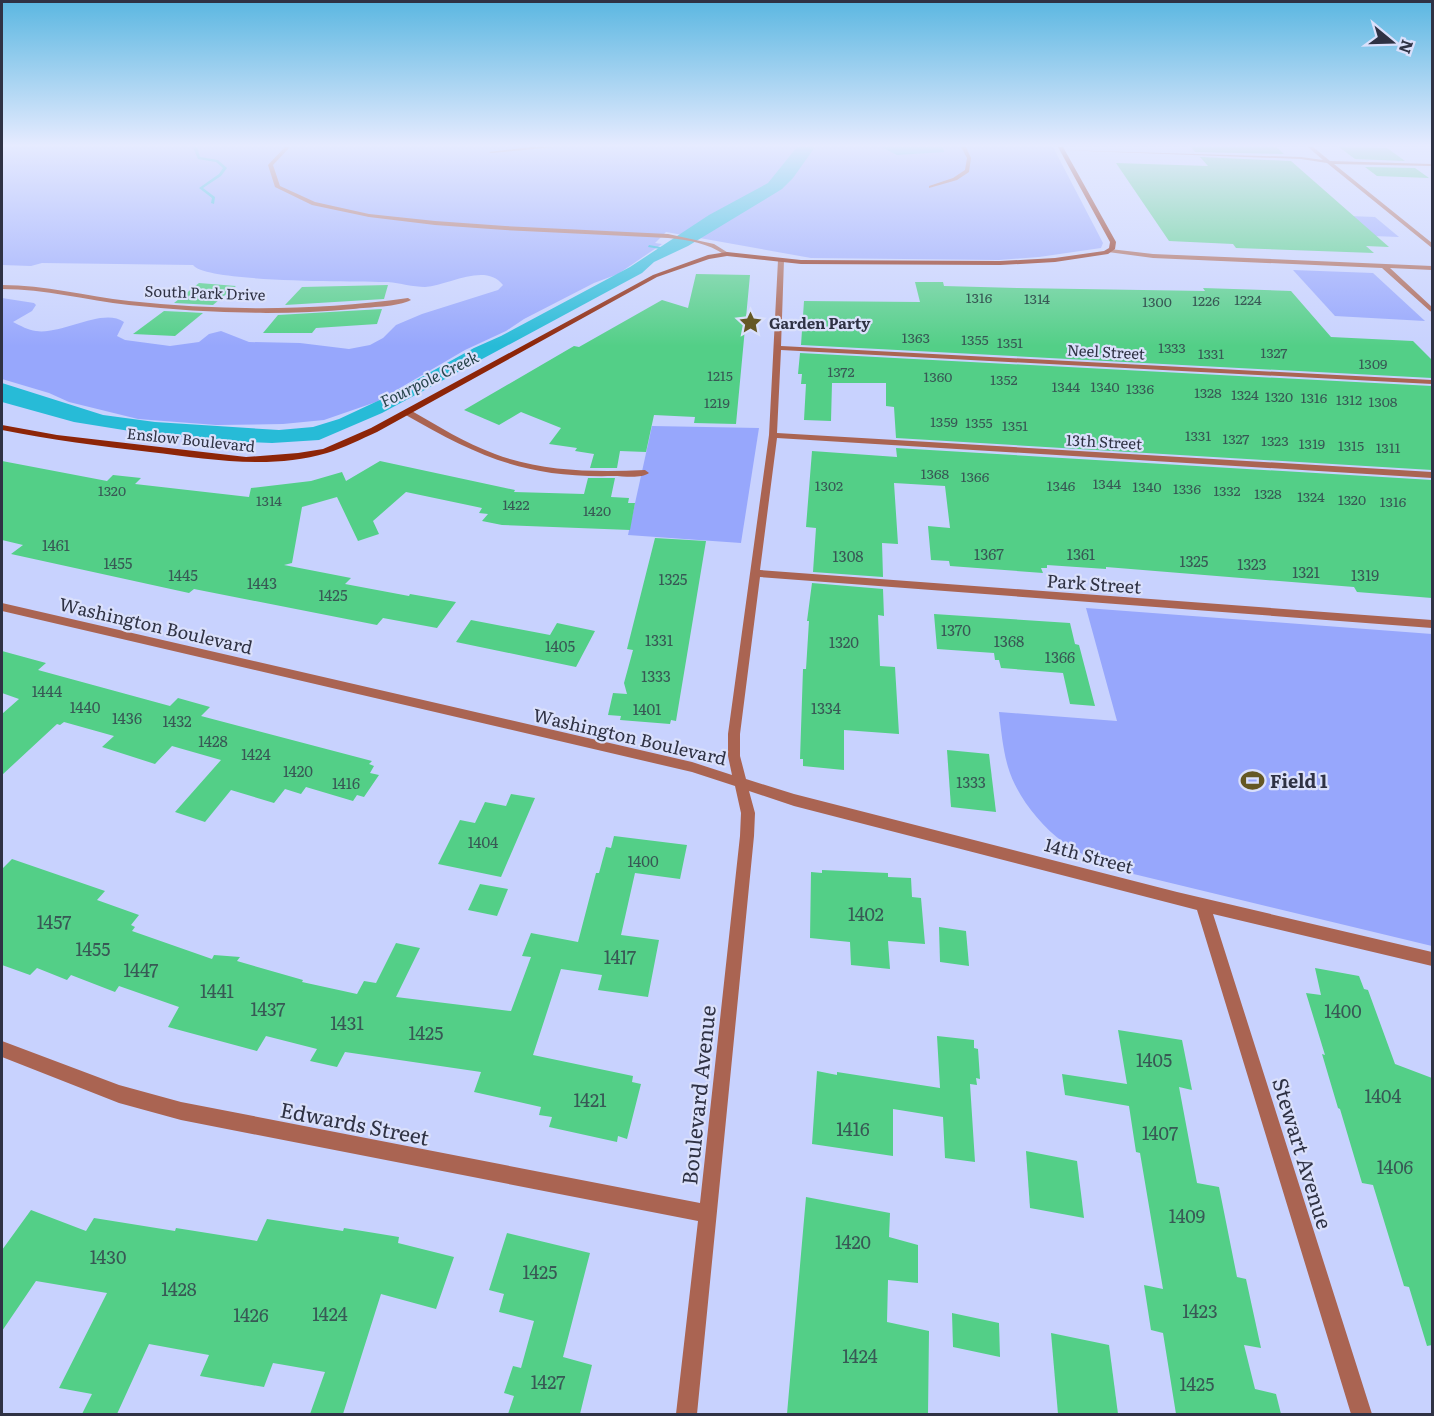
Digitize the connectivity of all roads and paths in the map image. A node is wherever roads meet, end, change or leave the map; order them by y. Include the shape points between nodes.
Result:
1 (361, 213) edge
2 (1097, 213) edge
3 (1391, 213) edge
4 (1432, 246) edge
5 (1110, 251) junction
6 (727, 254) junction
7 (781, 260) junction
8 (1384, 266) junction
9 (1432, 268) edge
10 (2, 287) edge
11 (408, 300) dead end
12 (1432, 310) edge
13 (778, 348) junction
14 (1432, 382) edge
15 (407, 412) junction
16 (2, 428) edge
17 (773, 435) junction
18 (645, 473) dead end
19 (1432, 475) edge
20 (754, 573) junction
21 (2, 607) edge
22 (1432, 624) edge
23 (738, 781) junction
24 (1203, 906) junction
25 (1432, 960) edge
26 (2, 1048) edge
27 (708, 1214) junction
28 (687, 1414) edge
29 (1362, 1414) edge

1 - 6 street via 419,223 665,236 717,246
2 - 5 street via 1113,242
3 - 4 street
5 - 7 street, Enslow Boulevard via 1015,263
5 - 8 street
6 - 7 street, Enslow Boulevard
6 - 15 street, Enslow Boulevard via 696,260 655,276
7 - 13 street, Washington Boulevard
8 - 9 street
8 - 12 street
10 - 11 street, South Park Drive via 201,308 313,308
13 - 14 street, Neel Street
13 - 17 street, Washington Boulevard
15 - 16 street, Enslow Boulevard via 325,451 272,459 210,457
15 - 18 street via 474,448 512,463 579,473
17 - 19 street, 13th Street
17 - 20 street, Washington Boulevard
20 - 22 street, Park Street
20 - 23 street, Washington Boulevard via 734,734
21 - 23 street, Washington Boulevard via 692,767
23 - 24 street, 14th Street via 794,800
23 - 27 street, Boulevard Avenue via 746,803 747,831
24 - 25 street, 14th Street
24 - 29 street, Stewart Avenue
26 - 27 street, Edwards Street via 118,1094 181,1111
27 - 28 street, Boulevard Avenue

